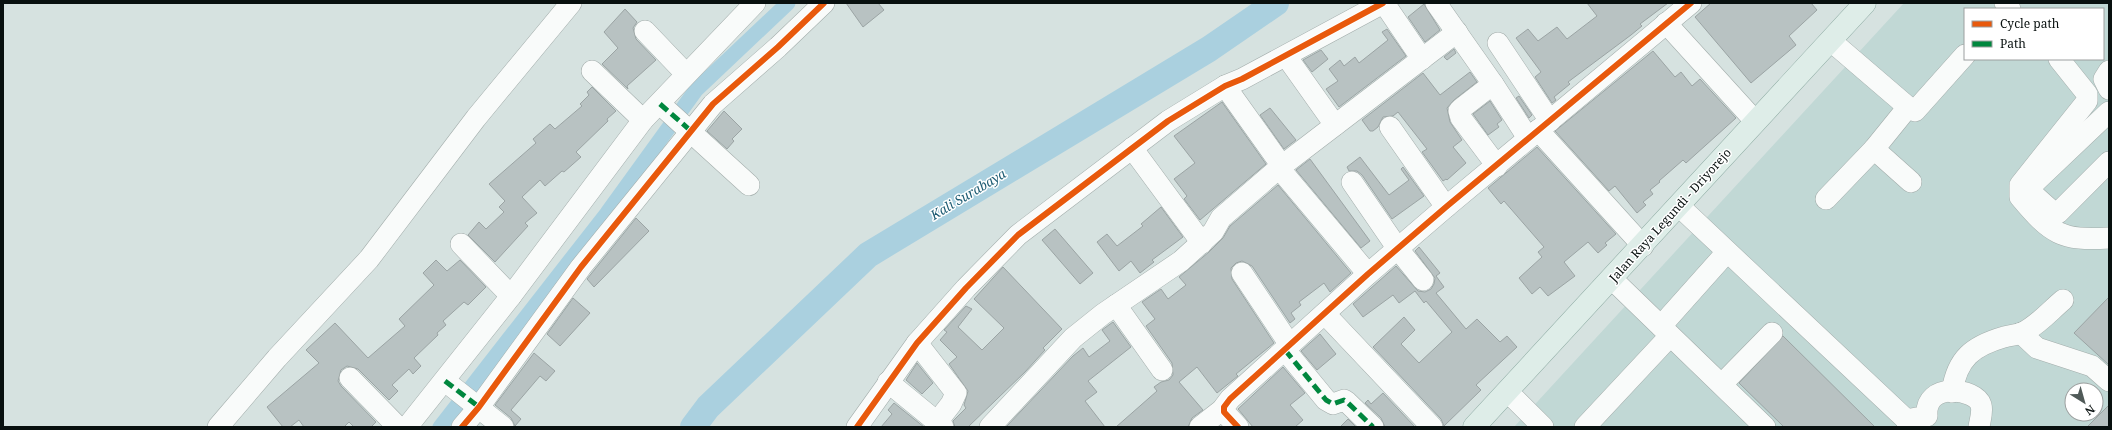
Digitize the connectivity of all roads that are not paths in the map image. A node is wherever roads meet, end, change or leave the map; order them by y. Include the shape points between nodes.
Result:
1 (571, 3) edge
2 (755, 3) edge
3 (824, 3) edge
4 (1383, 3) edge
5 (1436, 3) edge
6 (1691, 3) edge
7 (1865, 3) edge
8 (1666, 23) junction
9 (645, 30) dead end
10 (1457, 32) junction
11 (1831, 41) junction
12 (1498, 43) dead end
13 (1286, 56) junction
14 (1964, 57) edge
15 (1422, 59) junction
16 (2060, 60) edge
17 (592, 71) dead end
18 (2109, 71) edge
19 (686, 74) junction
20 (1493, 84) junction
21 (1225, 86) junction
22 (2109, 89) edge
23 (664, 107) junction
24 (1908, 107) junction
25 (2109, 112) edge
26 (643, 120) junction
27 (1755, 121) junction
28 (1335, 125) junction
29 (1390, 127) dead end
30 (689, 129) junction
31 (1539, 130) junction
32 (1132, 148) junction
33 (1874, 149) junction
34 (2109, 162) edge
35 (1497, 166) junction
36 (1281, 167) junction
37 (1352, 182) dead end
38 (1911, 182) dead end
39 (749, 184) dead end
40 (1826, 199) dead end
41 (1679, 206) junction
42 (1446, 207) junction
43 (2109, 238) edge
44 (1202, 242) junction
45 (461, 244) dead end
46 (1643, 246) junction
47 (1398, 249) junction
48 (1728, 252) junction
49 (1242, 273) dead end
50 (1368, 274) junction
51 (1612, 279) junction
52 (1423, 280) dead end
53 (511, 296) junction
54 (2063, 300) dead end
55 (1116, 305) junction
56 (1325, 314) junction
57 (1665, 331) junction
58 (1772, 333) dead end
59 (2021, 333) junction
60 (917, 343) junction
61 (1288, 348) junction
62 (1162, 370) dead end
63 (350, 378) dead end
64 (2109, 381) edge
65 (888, 382) junction
66 (1722, 384) junction
67 (451, 385) junction
68 (1508, 392) junction
69 (1952, 392) junction
70 (478, 406) junction
71 (1223, 409) junction
72 (1922, 422) edge
73 (940, 425) edge
74 (218, 427) edge
75 (398, 427) edge
76 (407, 427) edge
77 (462, 427) edge
78 (503, 427) edge
79 (857, 427) edge
80 (990, 427) edge
81 (1200, 427) edge
82 (1238, 427) edge
83 (1373, 427) edge
84 (1432, 427) edge
85 (1474, 427) edge
86 (1543, 427) edge
87 (1585, 427) edge
88 (1765, 427) edge
89 (1979, 427) edge

1 - 74 street via 481,112 369,259 277,358
2 - 19 street
3 - 30 street
4 - 13 street
4 - 15 street
5 - 10 street
6 - 8 street
7 - 11 main road, Jalan Raya Legundi - Driyorejo
8 - 27 street
8 - 31 street
9 - 19 street
10 - 15 street
10 - 20 street
11 - 24 street
11 - 27 main road, Jalan Raya Legundi - Driyorejo
12 - 31 street
13 - 21 street
13 - 28 street
14 - 24 street via 1917,111
15 - 28 street
16 - 43 street via 2087,94 2087,101 2020,185 2020,197 2050,228 2070,238
17 - 26 street
18 - 22 street via 2104,79
19 - 23 street
20 - 31 street
20 - 35 street via 1459,111 1461,118
21 - 32 street via 1168,121
21 - 36 street
23 - 26 street
23 - 30 street
24 - 33 street
25 - 34 street via 2034,183 2034,196 2054,213 2058,213
26 - 53 street
27 - 41 main road, Jalan Raya Legundi - Driyorejo
28 - 36 street
29 - 42 street
30 - 39 street
30 - 70 street via 581,267
31 - 35 street
31 - 46 street
32 - 44 street
32 - 60 street via 1018,236 966,288
33 - 38 street
33 - 40 street
35 - 42 street
36 - 44 street via 1221,218 1213,232
36 - 50 street
37 - 47 street
41 - 46 main road, Jalan Raya Legundi - Driyorejo
41 - 48 street
42 - 47 street
44 - 55 street via 1181,261
45 - 53 street
46 - 51 main road, Jalan Raya Legundi - Driyorejo
47 - 50 street
47 - 52 street
48 - 57 street
48 - 72 street
49 - 61 street
50 - 56 street
51 - 57 street
51 - 68 main road, Jalan Raya Legundi - Driyorejo
53 - 67 street
54 - 59 street via 2031,328
55 - 62 street
55 - 80 street via 1073,338
56 - 61 street
56 - 84 street
57 - 66 street
57 - 87 street
58 - 66 street
59 - 64 street via 2037,348 2092,366
59 - 69 street via 1986,342 1970,352 1954,376
60 - 65 street
60 - 73 street via 956,393
61 - 71 street via 1230,399
61 - 83 street via 1326,400 1333,404 1344,400
63 - 75 street
65 - 73 street
65 - 79 street
66 - 88 street
67 - 70 street
67 - 76 street
68 - 85 main road, Jalan Raya Legundi - Driyorejo
68 - 86 street
69 - 72 street via 1942,391 1934,395 1926,407
69 - 89 street via 1977,398 1982,411
70 - 77 street
70 - 78 street
71 - 81 street
71 - 82 street

